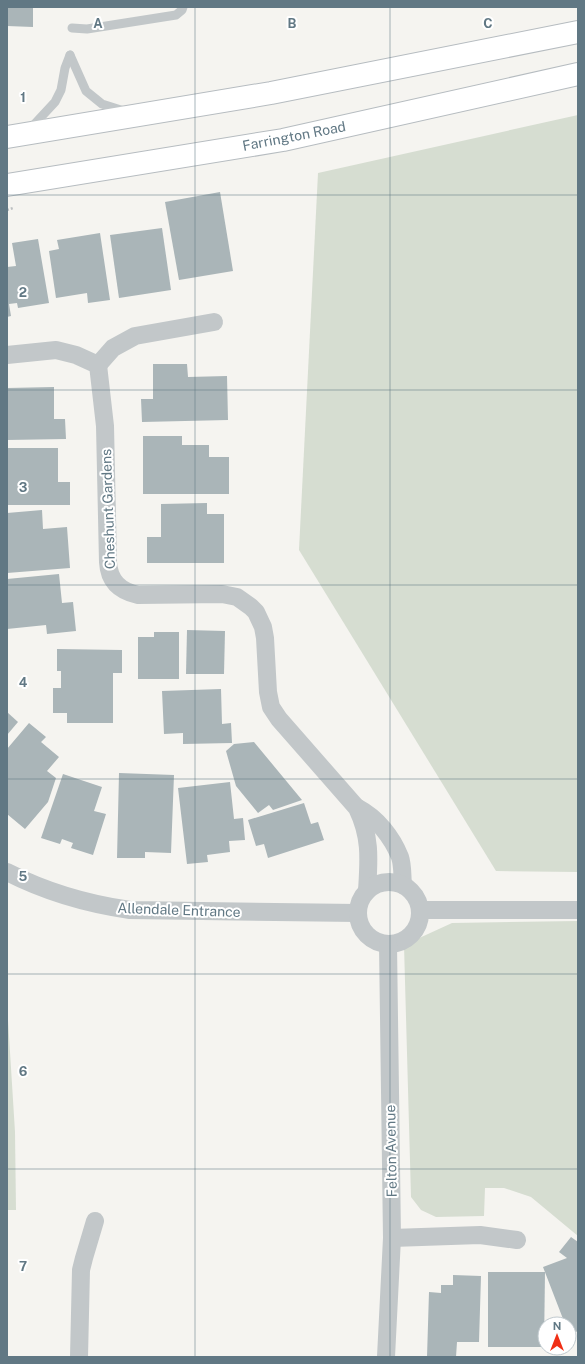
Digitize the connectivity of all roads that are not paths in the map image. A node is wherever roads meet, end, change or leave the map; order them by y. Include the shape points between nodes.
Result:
1 (183, 7) edge
2 (72, 28) dead end
3 (578, 32) edge
4 (578, 74) edge
5 (137, 115) junction
6 (16, 135) edge
7 (7, 185) edge
8 (214, 322) dead end
9 (7, 356) edge
10 (98, 366) junction
11 (357, 808) junction
12 (7, 872) edge
13 (403, 885) junction
14 (367, 891) junction
15 (420, 910) junction
16 (578, 910) edge
17 (358, 913) junction
18 (388, 944) junction
19 (95, 1221) dead end
20 (392, 1238) junction
21 (517, 1240) dead end
22 (79, 1357) edge
23 (386, 1357) edge

1 - 2 lane via 176,15
3 - 5 main road via 271,93
4 - 7 main road, Farrington Road via 283,140
5 - 6 main road
5 - 6 lane via 102,104 86,92 70,54 61,90 55,102
8 - 10 street via 135,336 113,348
9 - 10 street via 56,350 76,354
10 - 11 street, Cheshunt Gardens via 105,426 108,562 112,578 120,588 138,595 222,594 237,597 251,607 260,619 266,638 271,707
11 - 13 street via 378,823 393,844 400,857
11 - 14 street via 365,825 369,849
12 - 17 street, Allendale Entrance via 26,882 84,901 130,910
13 - 14 street via 383,883
13 - 15 street via 414,894
14 - 17 street via 360,901
15 - 16 street
15 - 18 street via 420,922 414,933 400,943
17 - 18 street via 366,935 376,942
18 - 20 street, Felton Avenue
19 - 22 street via 81,1270
20 - 21 street via 480,1235
20 - 23 street, Felton Avenue

